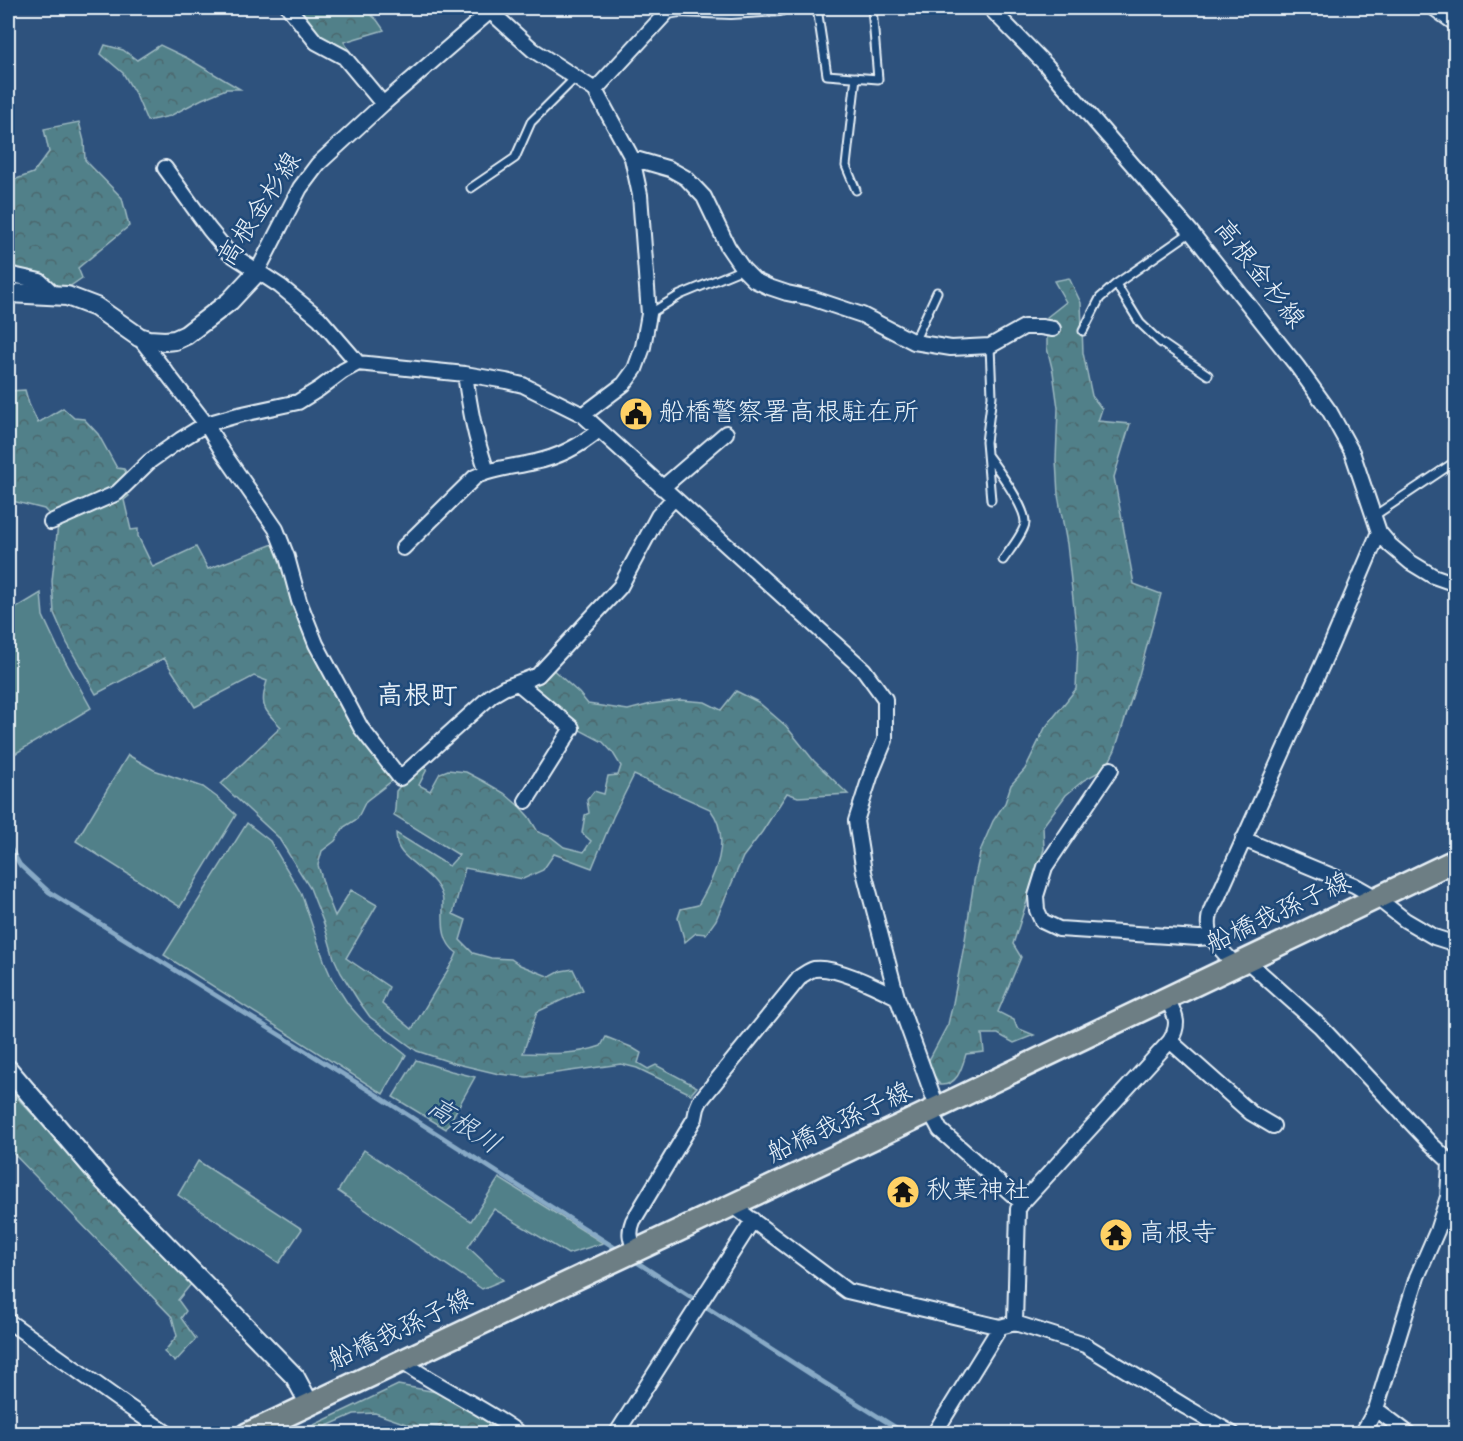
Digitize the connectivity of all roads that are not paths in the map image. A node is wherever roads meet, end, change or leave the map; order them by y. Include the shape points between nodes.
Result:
1 (289, 8) edge
2 (780, 8) edge
3 (817, 8) edge
4 (872, 8) edge
5 (990, 8) edge
6 (1434, 8) edge
7 (492, 9) edge
8 (1455, 24) edge
9 (856, 77) junction
10 (575, 78) junction
11 (595, 90) junction
12 (383, 104) junction
13 (632, 158) junction
14 (165, 168) dead end
15 (471, 188) dead end
16 (856, 190) dead end
17 (1191, 232) junction
18 (743, 269) junction
19 (257, 272) junction
20 (8, 274) edge
21 (1116, 284) junction
22 (938, 292) dead end
23 (8, 293) edge
24 (55, 295) junction
25 (649, 314) junction
26 (1053, 329) dead end
27 (1083, 331) dead end
28 (139, 337) junction
29 (914, 342) junction
30 (990, 346) junction
31 (358, 363) junction
32 (465, 374) junction
33 (1208, 375) dead end
34 (583, 415) junction
35 (206, 424) junction
36 (598, 430) junction
37 (726, 433) dead end
38 (987, 455) junction
39 (1455, 461) edge
40 (486, 471) junction
41 (662, 488) junction
42 (674, 498) junction
43 (991, 500) dead end
44 (1374, 516) junction
45 (51, 522) dead end
46 (1379, 532) junction
47 (403, 548) dead end
48 (1003, 560) dead end
49 (1455, 584) edge
50 (518, 684) junction
51 (1111, 769) dead end
52 (526, 801) dead end
53 (1243, 839) junction
54 (1455, 860) edge
55 (1377, 898) junction
56 (1211, 937) junction
57 (1455, 944) edge
58 (1241, 962) junction
59 (897, 997) junction
60 (1167, 998) junction
61 (1170, 1041) junction
62 (8, 1069) edge
63 (934, 1109) junction
64 (1273, 1126) dead end
65 (1453, 1164) edge
66 (1022, 1203) junction
67 (732, 1204) junction
68 (753, 1220) junction
69 (635, 1251) junction
70 (8, 1321) edge
71 (1015, 1323) junction
72 (1000, 1327) junction
73 (401, 1361) junction
74 (309, 1403) junction
75 (1376, 1409) junction
76 (168, 1434) edge
77 (247, 1434) edge
78 (520, 1434) edge
79 (616, 1434) edge
80 (934, 1434) edge
81 (1233, 1434) edge
82 (1362, 1434) edge
83 (1409, 1434) edge

1 - 12 street via 315,42 344,57
2 - 11 street via 668,11
3 - 9 lane via 827,75
4 - 9 lane via 878,79
5 - 17 street, 高根金杉線 via 1046,65
6 - 8 street
7 - 10 street via 533,50
7 - 12 street, 高根金杉線
9 - 16 lane via 846,166
10 - 11 street
10 - 15 lane via 531,122 515,158
11 - 13 street
12 - 19 street, 高根金杉線 via 318,164 300,188
13 - 18 street via 670,169 697,189
13 - 25 street via 640,195
14 - 19 street via 228,252
17 - 21 lane
17 - 44 street, 高根金杉線 via 1330,412 1352,452
18 - 25 lane via 680,294
18 - 29 street via 769,287 862,315
19 - 28 street, 高根金杉線 via 230,301 186,335 165,341
19 - 31 street via 319,318
20 - 24 street via 40,280
21 - 27 lane via 1100,297
21 - 33 lane via 1140,323
22 - 29 lane
23 - 24 street, 高根金杉線
24 - 28 street, 高根金杉線 via 96,307
25 - 34 street via 635,369 624,384
26 - 30 street via 1024,327
28 - 35 street
29 - 30 street via 951,348
30 - 38 lane via 992,396
31 - 32 street
31 - 35 street via 298,402
32 - 34 street via 524,385
32 - 40 street via 472,424
34 - 36 street
35 - 45 street via 150,461 117,493
35 - 50 street via 276,529 316,644 361,728 400,778 492,695
36 - 40 street via 568,452
36 - 41 street
37 - 41 street
38 - 43 lane
38 - 48 lane via 1025,521
39 - 44 lane
40 - 47 street via 475,477
41 - 42 street
42 - 50 street via 658,516 620,587 538,675
42 - 59 street via 864,670 885,699 885,740 856,821 864,872
44 - 46 street, 高根金杉線
46 - 49 street, 高根金杉線 via 1410,562
46 - 53 street
50 - 52 street via 572,728
51 - 56 street via 1045,867 1036,896 1042,921 1059,929
53 - 55 street
53 - 56 street via 1212,907
54 - 55 main road, 船橋我孫子線
55 - 57 street via 1434,938
55 - 58 main road, 船橋我孫子線
56 - 58 street
58 - 60 main road, 船橋我孫子線
58 - 65 street via 1320,1026
59 - 63 street
59 - 69 street via 872,984 824,969 812,969 801,976 700,1101 695,1118 633,1221 630,1230
60 - 61 street via 1177,1024
60 - 63 main road, 船橋我孫子線
61 - 64 street via 1251,1113
61 - 66 street
62 - 74 street via 103,1180 295,1377
63 - 66 street via 940,1130
63 - 67 main road, 船橋我孫子線
65 - 75 street via 1437,1232 1417,1277
66 - 71 street via 1018,1209
67 - 68 street
67 - 69 main road, 船橋我孫子線
68 - 72 street via 847,1291
68 - 79 street
69 - 73 main road, 船橋我孫子線
70 - 76 street
71 - 72 street
71 - 81 street via 1085,1345
72 - 80 street
73 - 74 main road, 船橋我孫子線
73 - 78 street
74 - 77 main road, 船橋我孫子線
75 - 82 street
75 - 83 street

